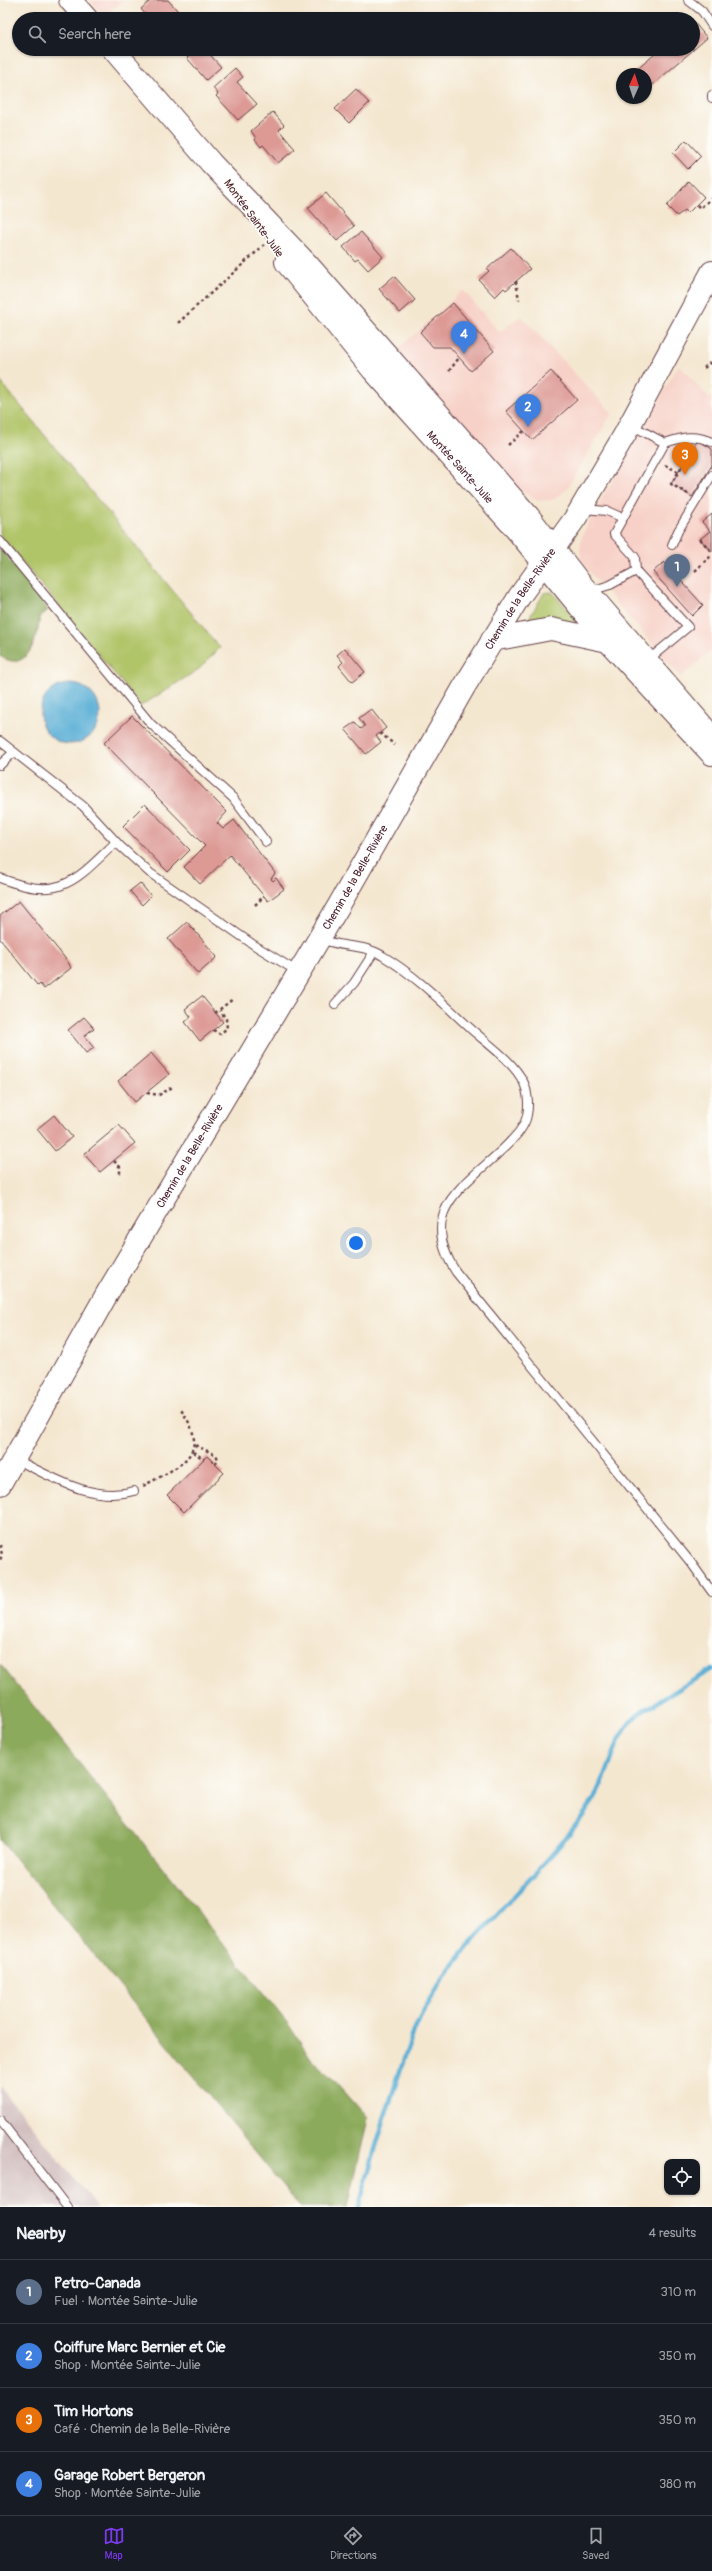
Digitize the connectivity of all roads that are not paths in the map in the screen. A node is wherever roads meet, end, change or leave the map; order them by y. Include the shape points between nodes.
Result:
1 (70, 0) edge
2 (688, 0) edge
3 (81, 12) edge
4 (712, 26) edge
5 (119, 56) edge
6 (219, 171) junction
7 (712, 272) edge
8 (630, 424) junction
9 (712, 442) edge
10 (665, 443) junction
11 (712, 475) edge
12 (580, 510) junction
13 (623, 518) junction
14 (0, 541) edge
15 (672, 545) dead end
16 (548, 556) junction
17 (636, 571) junction
18 (587, 592) junction
19 (492, 640) junction
20 (608, 641) junction
21 (647, 661) junction
22 (712, 737) edge
23 (0, 741) edge
24 (13, 753) junction
25 (712, 754) edge
26 (0, 765) edge
27 (116, 842) junction
28 (266, 842) dead end
29 (0, 878) edge
30 (319, 938) junction
31 (374, 952) junction
32 (299, 972) junction
33 (336, 1004) dead end
34 (14, 1458) junction
35 (0, 1484) edge
36 (134, 1491) road end
37 (712, 1592) edge
38 (0, 2120) edge
39 (67, 2207) edge

1 - 3 main road
2 - 4 lane via 702,11
5 - 6 main road, Montée Sainte-Julie
6 - 16 main road, Montée Sainte-Julie via 373,370 496,506
6 - 16 main road, Montée Sainte-Julie via 317,276 529,517
7 - 8 main road, Chemin de la Belle-Rivière
8 - 10 lane
8 - 12 main road, Chemin de la Belle-Rivière
9 - 10 lane via 698,436 687,436
10 - 13 lane
11 - 15 lane
12 - 13 lane via 601,510
12 - 16 main road, Chemin de la Belle-Rivière
13 - 17 lane via 614,534 635,557
14 - 28 lane via 151,724 233,798
16 - 18 main road, Montée Sainte-Julie
16 - 19 main road, Chemin de la Belle-Rivière
16 - 20 main road, Montée Sainte-Julie
17 - 18 lane via 610,585
17 - 21 lane via 688,627
18 - 21 main road, Montée Sainte-Julie
19 - 20 main road via 551,629
19 - 30 main road, Chemin de la Belle-Rivière
20 - 25 main road, Montée Sainte-Julie
21 - 22 main road, Montée Sainte-Julie
23 - 24 lane
24 - 26 lane
24 - 27 lane via 82,805
27 - 29 lane via 81,876 63,886 27,886
27 - 32 lane via 150,873 191,903
30 - 31 lane via 336,946 363,948
30 - 32 main road, Chemin de la Belle-Rivière
31 - 33 lane via 354,983
31 - 37 lane via 416,979 502,1056 517,1073 527,1093 527,1116 523,1125 504,1148 465,1183 445,1210 440,1234 444,1254
32 - 34 main road, Chemin de la Belle-Rivière via 112,1286
34 - 35 main road, Chemin de la Belle-Rivière
34 - 36 lane via 95,1494 119,1496
38 - 39 lane

